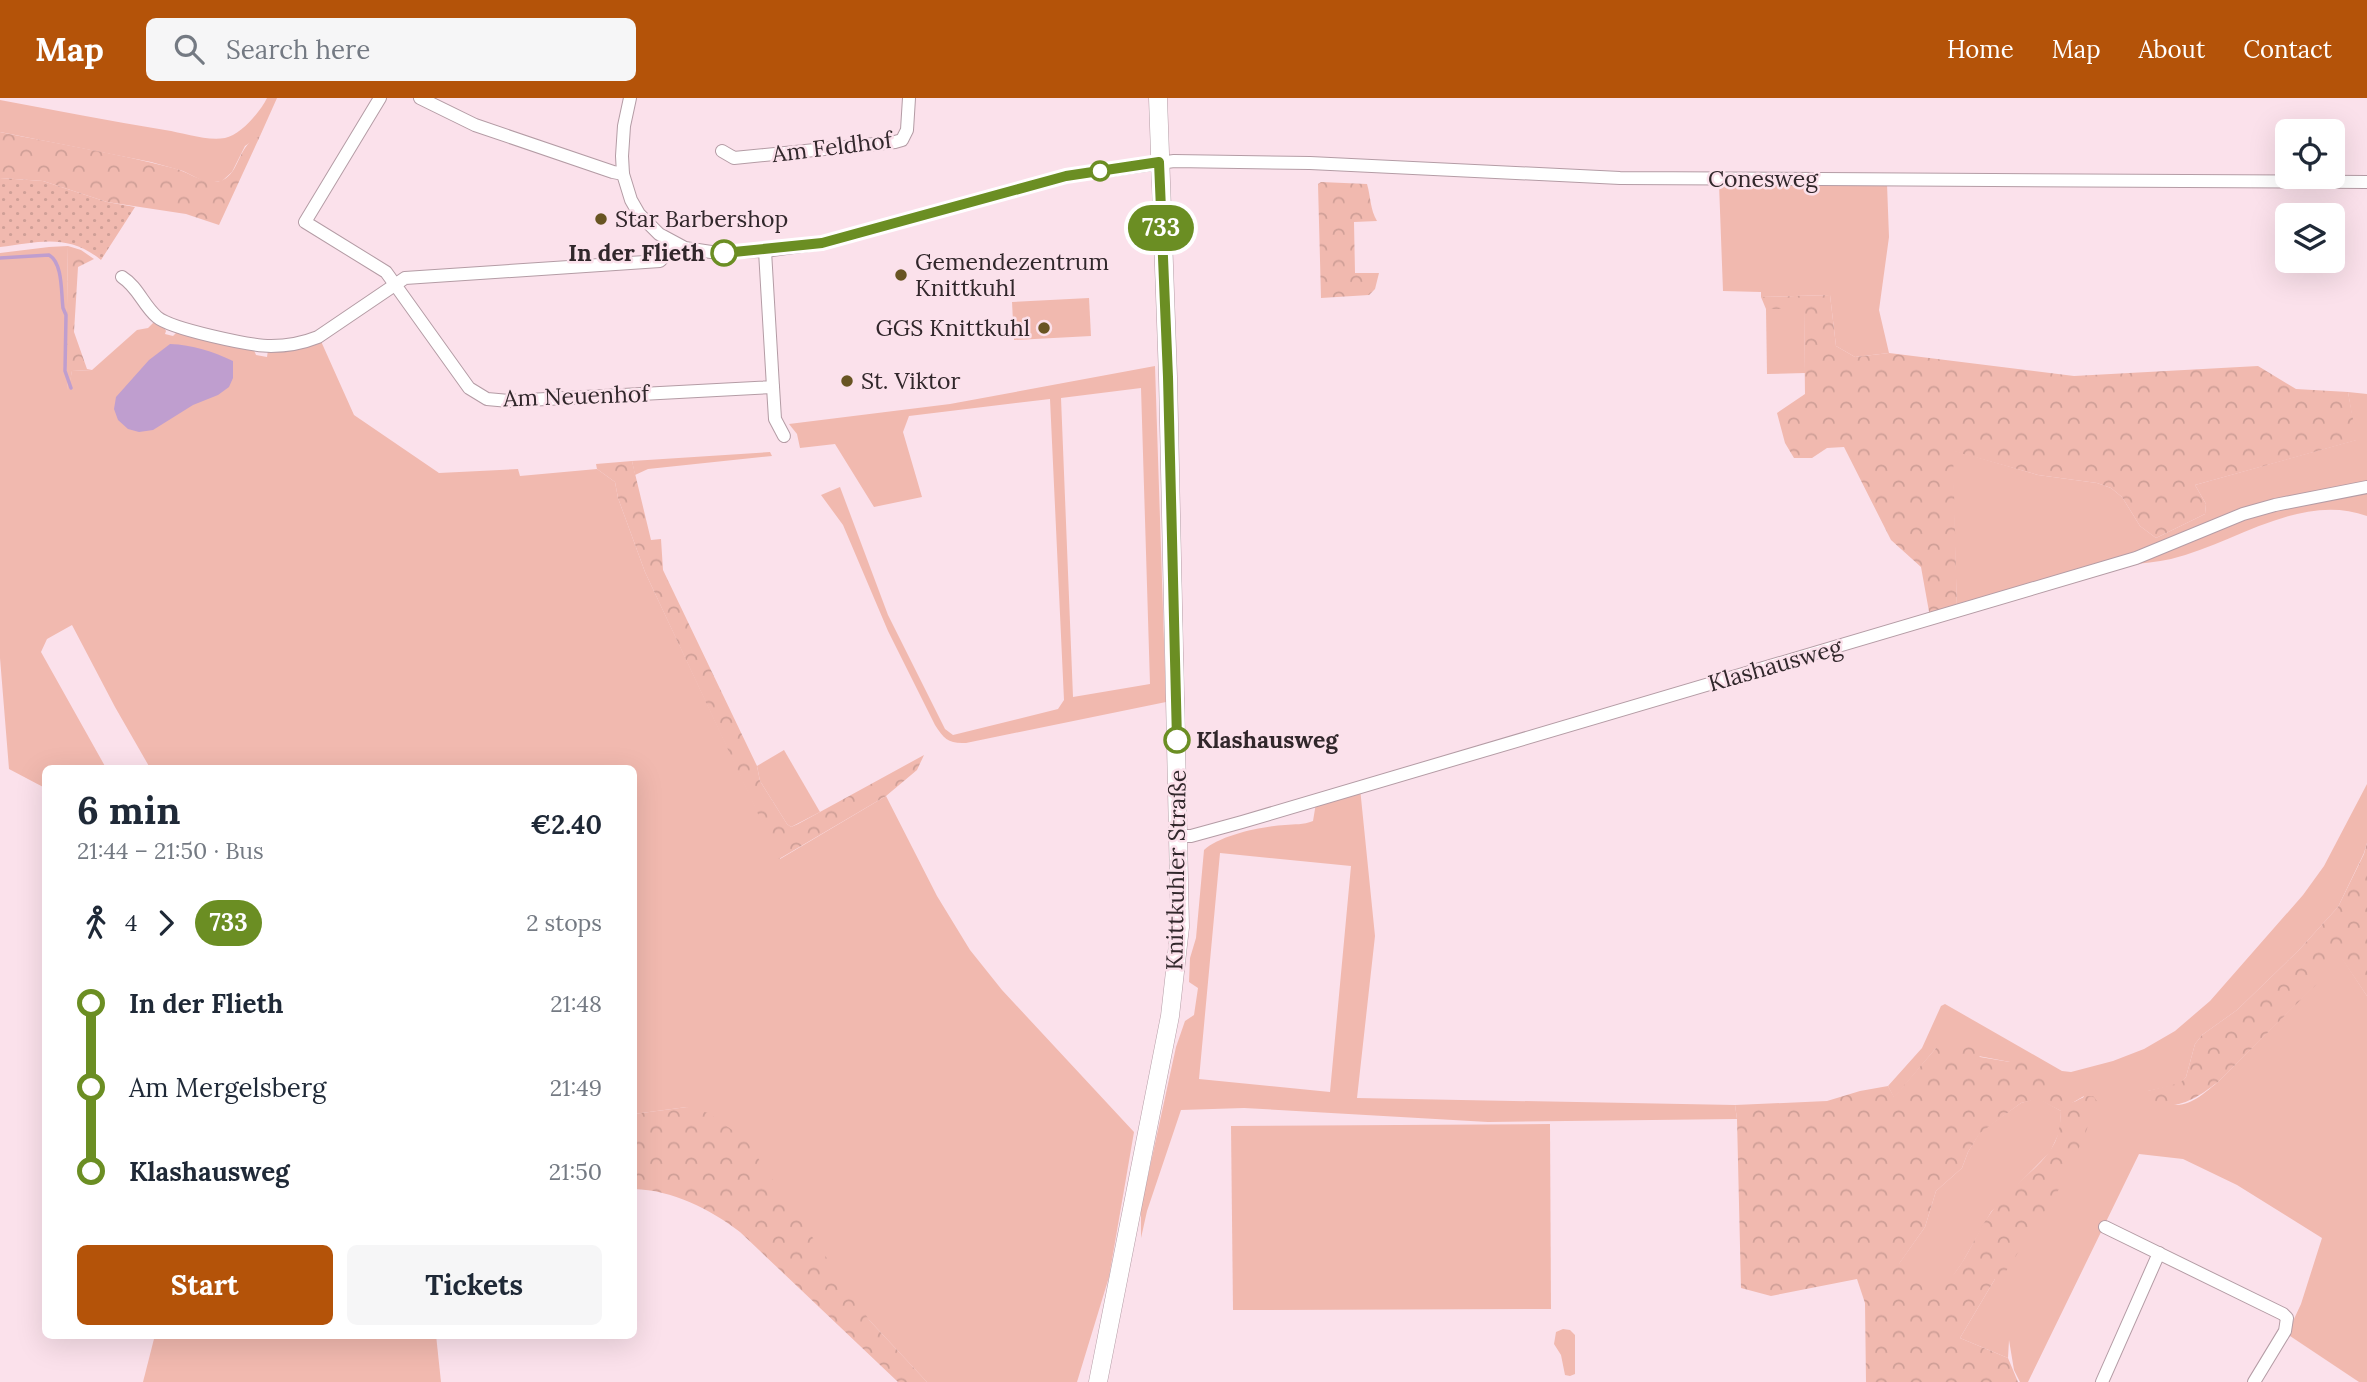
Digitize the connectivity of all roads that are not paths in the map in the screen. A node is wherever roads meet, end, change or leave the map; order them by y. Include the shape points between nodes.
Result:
1 (380, 98) edge
2 (420, 98) edge
3 (630, 98) edge
4 (909, 98) edge
5 (1158, 98) edge
6 (722, 151) dead end
7 (1159, 162) junction
8 (623, 174) junction
9 (2367, 182) edge
10 (676, 244) junction
11 (765, 250) junction
12 (121, 277) dead end
13 (394, 284) junction
14 (773, 387) junction
15 (784, 436) dead end
16 (2367, 487) edge
17 (1180, 836) junction
18 (2105, 1227) dead end
19 (2159, 1253) junction
20 (1098, 1382) edge
21 (2102, 1382) edge
22 (2254, 1382) edge

1 - 13 street, Am Neuenhof via 305,222 386,272
2 - 8 street via 474,125
3 - 8 street via 622,140
4 - 6 street, Am Feldhof via 907,130 902,140 895,142 734,158
5 - 7 street, Knittkuhler Straße
7 - 9 street, Conesweg via 1310,163 1620,178
7 - 11 street, Conesweg via 1066,176 822,243
7 - 17 street, Knittkuhler Straße
8 - 10 street via 639,214
10 - 11 street, Conesweg via 704,252
10 - 13 street via 660,261 405,278
11 - 14 street
12 - 13 street via 164,322 270,346 318,337
13 - 14 street, Am Neuenhof via 469,388 487,399
14 - 15 street via 775,419
16 - 17 street, Klashausweg via 2243,514 2136,558 1242,822
17 - 20 street, Knittkuhler Straße via 1180,927 1170,1016
18 - 19 street
19 - 21 street
19 - 22 street via 2287,1318 2285,1331

